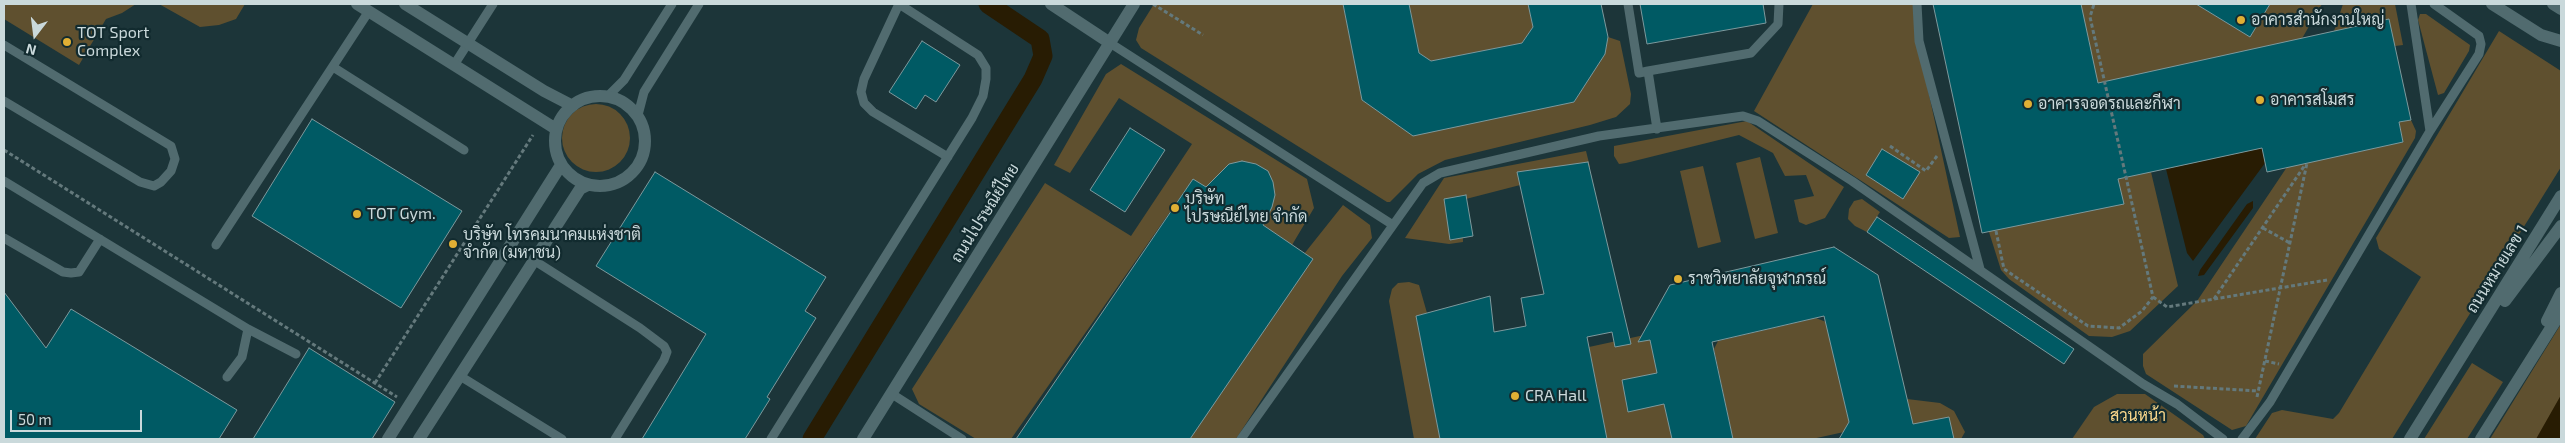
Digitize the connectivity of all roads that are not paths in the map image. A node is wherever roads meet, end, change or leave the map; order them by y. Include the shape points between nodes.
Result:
1 (357, 4) edge
2 (405, 4) edge
3 (493, 4) edge
4 (672, 4) edge
5 (699, 4) edge
6 (899, 4) edge
7 (1051, 4) edge
8 (1628, 4) edge
9 (1779, 4) edge
10 (1917, 4) edge
11 (2411, 4) edge
12 (2434, 4) edge
13 (2492, 4) edge
14 (2553, 4) edge
15 (1130, 5) edge
16 (2561, 9) edge
17 (369, 11) junction
18 (2561, 39) edge
19 (467, 43) junction
20 (1110, 43) junction
21 (4, 45) edge
22 (454, 65) junction
23 (332, 67) junction
24 (1648, 71) junction
25 (608, 96) junction
26 (4, 101) edge
27 (571, 105) junction
28 (638, 115) junction
29 (1656, 129) junction
30 (556, 130) junction
31 (2430, 131) junction
32 (464, 150) dead end
33 (948, 157) junction
34 (561, 165) junction
35 (4, 181) edge
36 (588, 185) junction
37 (2561, 196) edge
38 (1393, 226) junction
39 (2561, 226) edge
40 (4, 238) edge
41 (100, 239) junction
42 (216, 245) dead end
43 (535, 260) junction
44 (1980, 269) junction
45 (2561, 293) edge
46 (2561, 312) edge
47 (248, 330) junction
48 (296, 354) dead end
49 (2461, 358) junction
50 (460, 376) junction
51 (226, 377) dead end
52 (2513, 388) junction
53 (892, 394) junction
54 (388, 439) edge
55 (419, 439) edge
56 (562, 439) edge
57 (615, 439) edge
58 (771, 439) edge
59 (863, 439) edge
60 (962, 439) edge
61 (1241, 439) edge
62 (2223, 439) edge
63 (2242, 439) edge
64 (2410, 439) edge
65 (2481, 439) edge

1 - 17 street
2 - 19 street
3 - 19 lane
4 - 25 lane via 624,80
5 - 28 lane via 644,92
6 - 33 lane via 978,55 986,68 983,96
6 - 33 lane via 860,92 864,103 873,112
7 - 20 street
8 - 24 lane via 1639,73
9 - 24 lane via 1778,24 1751,52
10 - 44 lane via 1919,41
11 - 31 lane
12 - 31 lane via 2479,36 2481,44 2479,54
13 - 18 street via 2541,35
14 - 16 street
15 - 20 street, ถนนไปรษณีย์ไทย
17 - 22 street
17 - 23 lane
19 - 22 lane
19 - 27 street
20 - 38 lane
20 - 53 street, ถนนไปรษณีย์ไทย
21 - 26 lane via 172,146 176,159 161,182 154,186 140,182
22 - 30 street
23 - 32 lane
23 - 42 lane
24 - 29 lane
25 - 27 street via 588,97
25 - 28 street via 625,102
27 - 30 street
28 - 36 street via 645,132 645,151 637,168 624,180 606,187
29 - 38 lane via 1599,136 1440,173 1423,183
29 - 44 lane via 1742,116 1758,121
30 - 34 street via 554,148
31 - 63 lane via 2270,402
33 - 58 lane
34 - 36 street via 572,178
34 - 54 street
35 - 41 lane
36 - 43 street via 580,189
37 - 49 street, ถนนหมายเลข 1
38 - 61 lane
39 - 49 street, ถนนหมายเลข 1
40 - 41 lane via 71,273 79,272
41 - 47 lane
43 - 50 street
43 - 57 lane via 664,346 664,360
44 - 62 lane
45 - 52 street
46 - 52 street
47 - 48 lane
47 - 51 lane via 242,357
49 - 64 street, ถนนหมายเลข 1
50 - 55 street
50 - 56 lane
52 - 65 street
53 - 59 street, ถนนไปรษณีย์ไทย
53 - 60 lane

